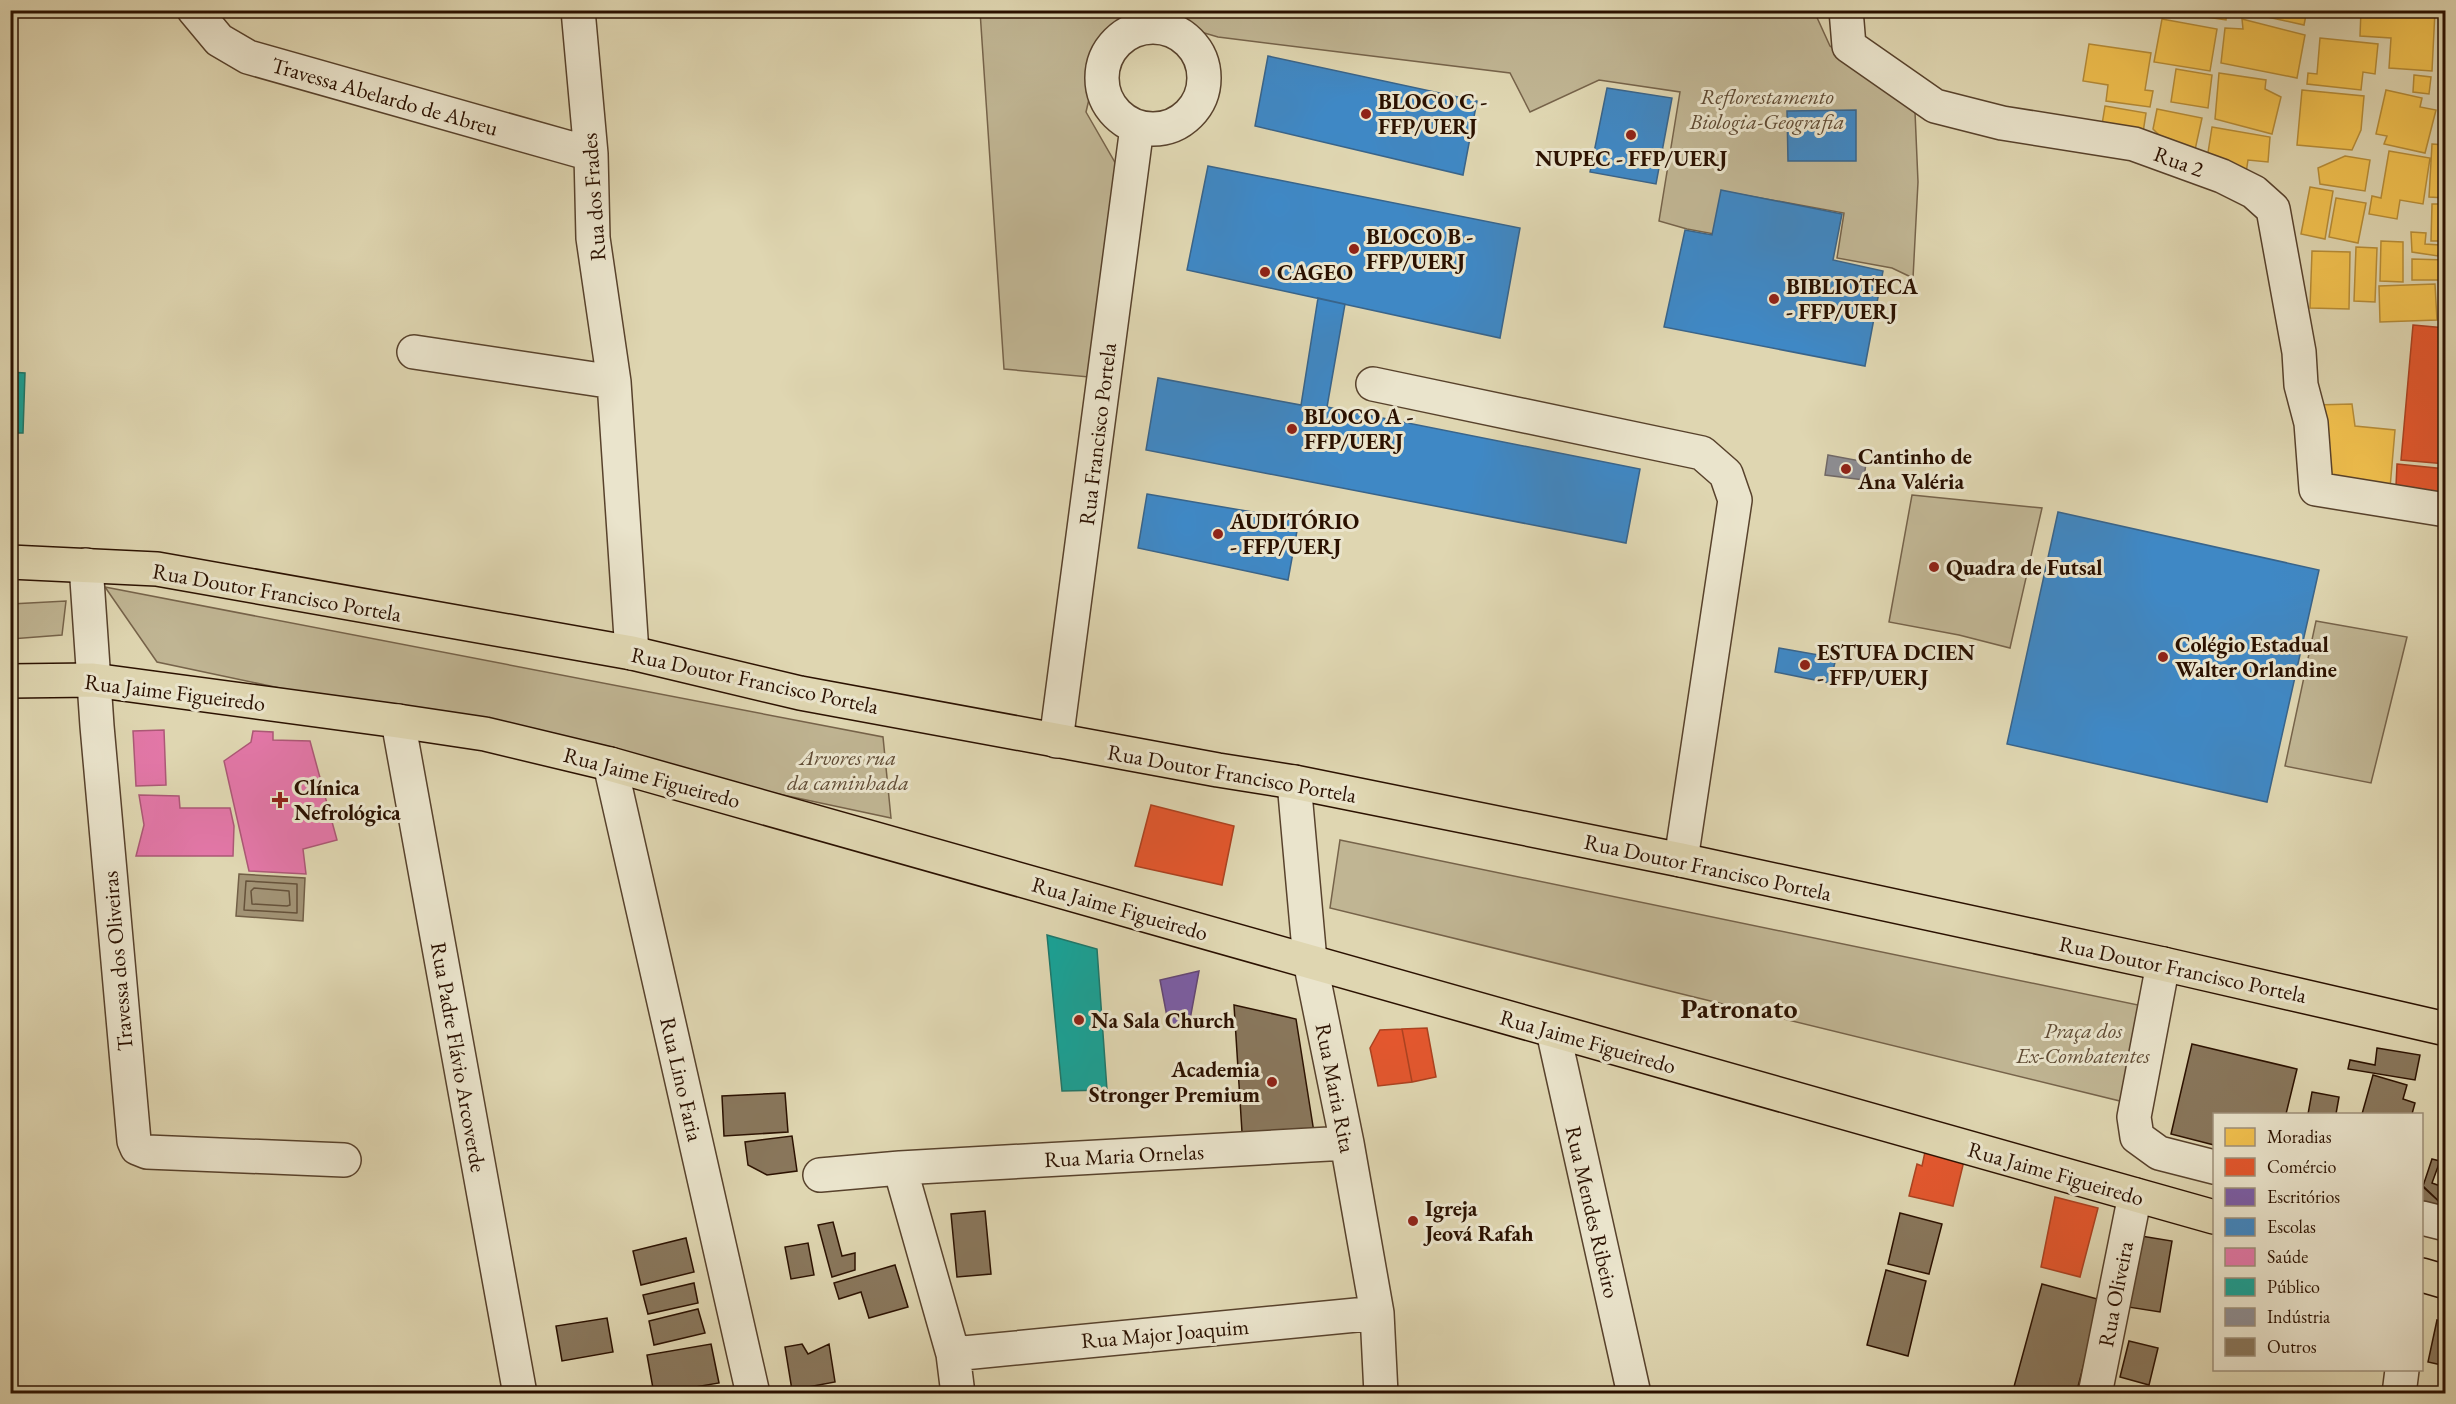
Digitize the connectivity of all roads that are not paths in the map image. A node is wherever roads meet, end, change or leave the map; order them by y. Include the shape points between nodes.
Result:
1 (194, 10) edge
2 (578, 10) edge
3 (1846, 10) edge
4 (1137, 127) dead end
5 (591, 154) junction
6 (414, 352) dead end
7 (614, 382) junction
8 (1373, 384) dead end
9 (2445, 510) edge
10 (10, 562) edge
11 (86, 565) junction
12 (632, 653) junction
13 (93, 680) junction
14 (10, 681) edge
15 (398, 721) junction
16 (1056, 741) junction
17 (610, 764) junction
18 (1294, 782) junction
19 (1682, 860) junction
20 (1310, 961) junction
21 (2163, 964) junction
22 (2445, 1029) edge
23 (1553, 1031) junction
24 (1347, 1143) junction
25 (344, 1160) dead end
26 (2213, 1167) edge
27 (900, 1168) junction
28 (820, 1175) dead end
29 (2135, 1195) junction
30 (2213, 1217) edge
31 (2423, 1218) edge
32 (2445, 1224) edge
33 (2423, 1276) edge
34 (2445, 1282) edge
35 (1377, 1313) junction
36 (953, 1354) junction
37 (2402, 1371) edge
38 (520, 1394) edge
39 (753, 1394) edge
40 (958, 1394) edge
41 (1382, 1394) edge
42 (1634, 1394) edge
43 (2095, 1394) edge
44 (2399, 1394) edge

1 - 5 street, Travessa Abelardo de Abreu via 219,40 248,57
2 - 5 street, Rua dos Frades
3 - 9 street, Rua 2 via 1849,46 1935,106 2002,123 2134,144 2254,192 2273,209 2301,384 2311,423 2316,489
4 - 16 street, Rua Francisco Portela
5 - 7 street, Rua dos Frades via 593,238
6 - 7 street
7 - 12 street, Rua dos Frades
8 - 19 street via 1702,453 1726,474 1735,500
10 - 11 main road, Rua Doutor Francisco Portela
11 - 12 main road, Rua Doutor Francisco Portela via 157,569
11 - 13 street, Travessa dos Oliveiras
12 - 16 main road, Rua Doutor Francisco Portela via 800,693
13 - 14 main road, Rua Jaime Figueiredo
13 - 15 main road, Rua Jaime Figueiredo
13 - 25 street, Travessa dos Oliveiras via 137,1148 147,1152
15 - 17 main road, Rua Jaime Figueiredo via 485,734
15 - 38 street, Rua Padre Flávio Arcoverde
16 - 18 main road, Rua Doutor Francisco Portela
17 - 20 main road, Rua Jaime Figueiredo
17 - 39 street, Rua Lino Faria
18 - 19 main road, Rua Doutor Francisco Portela
18 - 20 street, Rua Maria Rita
19 - 21 main road, Rua Doutor Francisco Portela
20 - 23 main road, Rua Jaime Figueiredo
20 - 24 street, Rua Maria Rita
21 - 22 main road, Rua Doutor Francisco Portela
21 - 26 street via 2134,1117 2137,1137 2159,1154
23 - 29 main road, Rua Jaime Figueiredo
23 - 42 street, Rua Mendes Ribeiro
24 - 27 street, Rua Maria Ornelas
24 - 35 street, Rua Maria Rita
27 - 28 street, Rua Maria Ornelas
27 - 36 street
29 - 30 main road, Rua Jaime Figueiredo
29 - 43 street, Rua Oliveira
31 - 32 street
33 - 34 main road
35 - 36 street, Rua Major Joaquim
35 - 41 street, Rua Maria Rita
36 - 40 street
37 - 44 street

